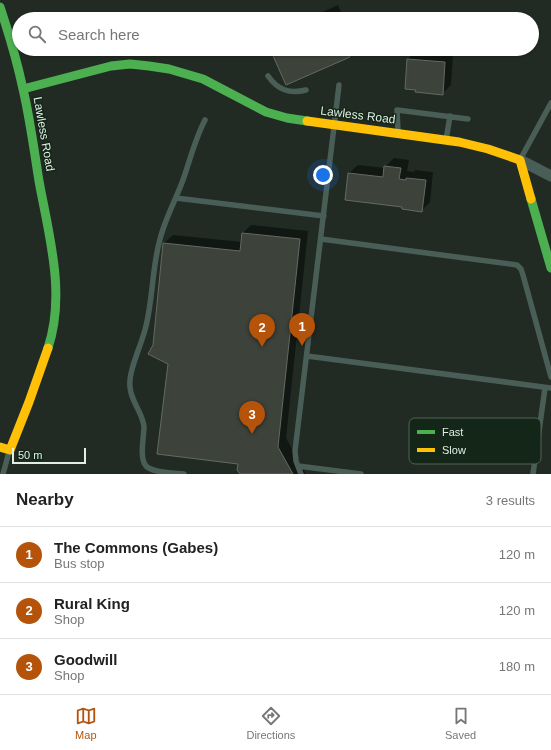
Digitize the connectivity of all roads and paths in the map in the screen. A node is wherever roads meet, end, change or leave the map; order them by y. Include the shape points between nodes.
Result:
1 (0, 7) edge
2 (12, 46) edge
3 (14, 56) edge
4 (268, 76) dead end
5 (339, 85) dead end
6 (23, 89) junction
7 (306, 90) dead end
8 (551, 104) edge
9 (450, 116) junction
10 (468, 119) dead end
11 (205, 120) dead end
12 (335, 125) junction
13 (398, 133) junction
14 (446, 140) junction
15 (520, 160) junction
16 (551, 176) edge
17 (176, 198) junction
18 (324, 216) junction
19 (321, 238) junction
20 (551, 268) edge
21 (307, 356) junction
22 (551, 377) edge
23 (548, 388) edge
24 (541, 428) edge
25 (0, 447) edge
26 (10, 450) junction
27 (535, 464) edge
28 (298, 466) junction
29 (3, 474) edge
30 (184, 474) edge
31 (301, 474) edge
32 (361, 474) edge
33 (533, 474) edge

1 - 2 street
3 - 6 street
4 - 7 lane via 274,85 284,90
5 - 12 lane
6 - 12 street, Lawless Road via 111,66 149,66 203,79 266,112 287,118
6 - 26 street, Lawless Road via 54,266 56,302 48,352
8 - 15 lane
9 - 10 lane
9 - 13 lane via 397,110
9 - 14 lane
11 - 17 lane
12 - 13 street, Lawless Road
12 - 18 lane
13 - 14 street, Lawless Road
14 - 15 street, Lawless Road via 488,149
15 - 16 street, Lawless Road
15 - 20 street
17 - 18 lane
17 - 30 lane via 160,238 147,323 130,387 144,426 142,451 145,465 150,469
18 - 19 lane
19 - 21 lane
19 - 22 lane via 517,265 524,275
21 - 23 lane
21 - 28 lane via 295,452
23 - 24 lane
25 - 26 street
26 - 29 lane
27 - 33 lane
28 - 31 lane
28 - 32 lane

